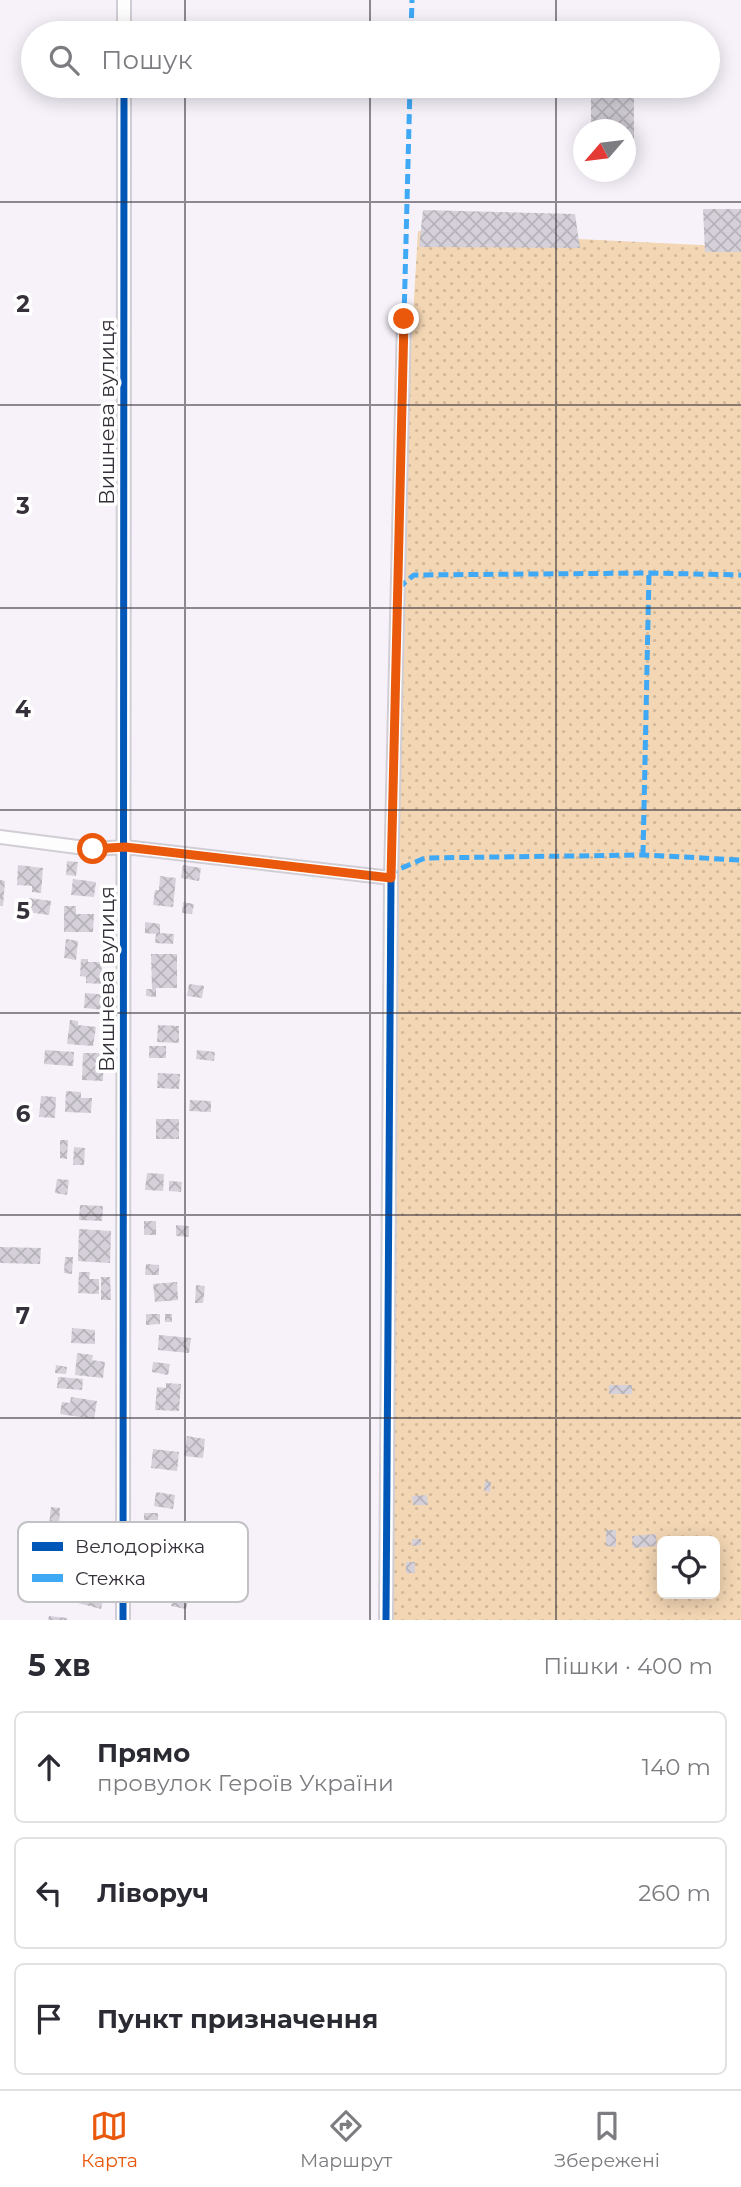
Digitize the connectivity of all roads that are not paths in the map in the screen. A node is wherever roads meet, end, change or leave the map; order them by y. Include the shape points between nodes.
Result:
1 (124, 0) edge
2 (124, 21) edge
3 (124, 98) edge
4 (404, 319) dead end
5 (0, 837) edge
6 (125, 847) junction
7 (391, 878) junction
8 (123, 1522) edge
9 (123, 1602) edge
10 (123, 1620) edge
11 (386, 1620) edge

1 - 2 street
3 - 6 street, Вишнева вулиця
4 - 7 street
5 - 6 street via 93,849
6 - 7 street
6 - 8 street, Вишнева вулиця
7 - 11 street
9 - 10 street, Вишнева вулиця

